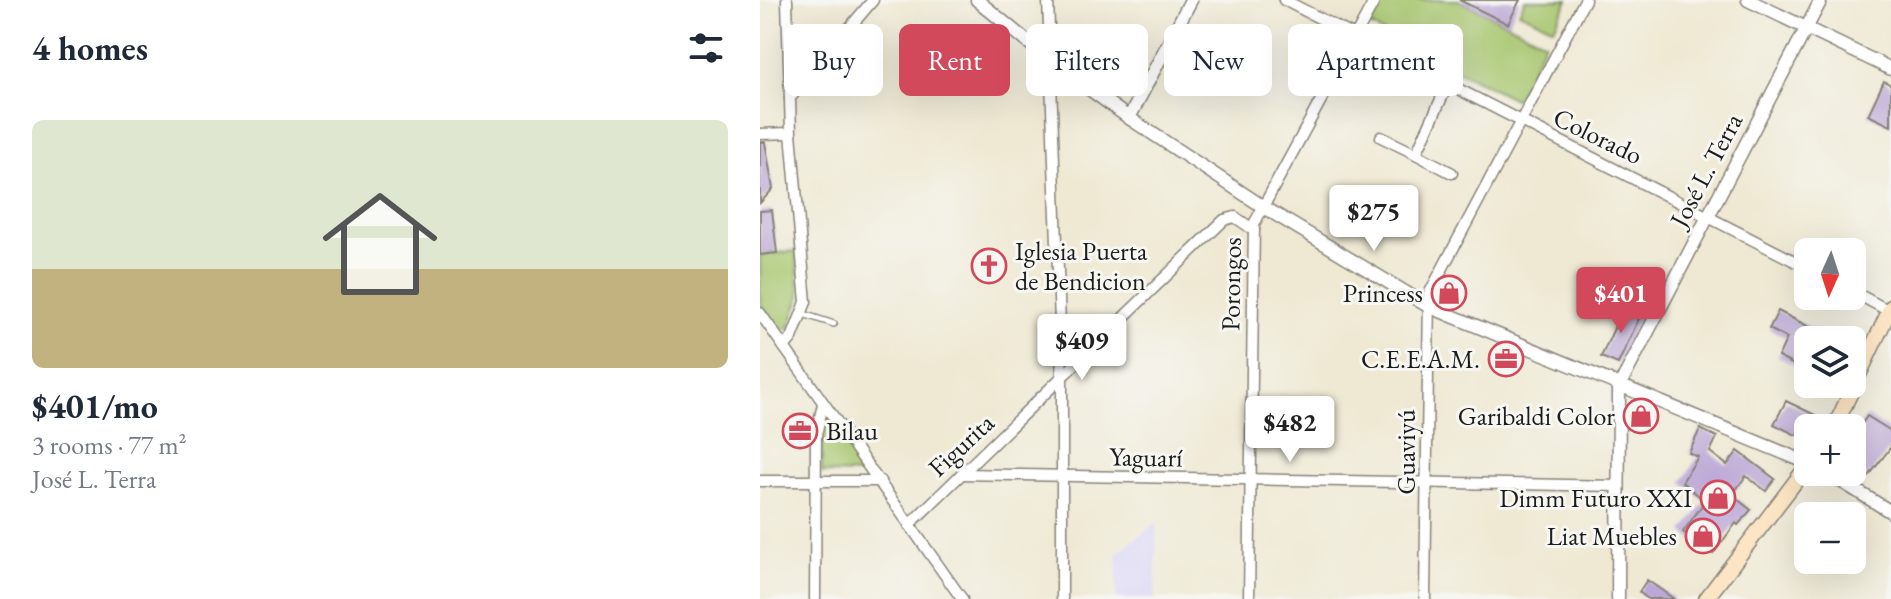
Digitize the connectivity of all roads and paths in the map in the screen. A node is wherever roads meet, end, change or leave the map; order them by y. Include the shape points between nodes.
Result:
1 (787, 0) edge
2 (873, 0) edge
3 (977, 0) edge
4 (1048, 0) edge
5 (1191, 0) edge
6 (1284, 0) edge
7 (1375, 0) edge
8 (1585, 0) edge
9 (1748, 0) edge
10 (1821, 0) edge
11 (1050, 24) edge
12 (1329, 24) edge
13 (1362, 24) edge
14 (1806, 28) junction
15 (1026, 41) edge
16 (1891, 69) edge
17 (1463, 92) edge
18 (1053, 96) edge
19 (1099, 96) edge
20 (1324, 96) edge
21 (1443, 96) edge
22 (790, 98) junction
23 (1129, 118) junction
24 (1522, 123) junction
25 (791, 133) junction
26 (760, 134) edge
27 (1381, 137) dead end
28 (1416, 154) junction
29 (1452, 173) dead end
30 (1265, 208) junction
31 (1707, 215) junction
32 (1254, 230) junction
33 (1794, 261) edge
34 (1866, 298) edge
35 (1428, 306) junction
36 (1890, 309) edge
37 (760, 313) edge
38 (803, 314) junction
39 (834, 324) dead end
40 (784, 347) junction
41 (1062, 378) junction
42 (1619, 387) junction
43 (823, 404) junction
44 (1841, 414) edge
45 (1794, 458) edge
46 (961, 474) junction
47 (1061, 477) junction
48 (1250, 480) junction
49 (760, 481) edge
50 (816, 481) junction
51 (880, 481) junction
52 (1794, 483) edge
53 (1428, 485) junction
54 (1618, 486) junction
55 (1849, 486) edge
56 (1891, 512) edge
57 (909, 525) junction
58 (815, 599) edge
59 (962, 599) edge
60 (1062, 599) edge
61 (1249, 599) edge
62 (1425, 599) edge
63 (1618, 599) edge
64 (1706, 599) edge

1 - 22 street
2 - 22 street
3 - 15 street
4 - 11 street
5 - 23 street
6 - 12 street, Colorado
7 - 13 street, Porongos
8 - 24 street
9 - 14 street
10 - 14 street, José L. Terra
14 - 16 street
14 - 31 street, José L. Terra
17 - 24 street, Colorado
18 - 41 street
19 - 23 street
20 - 30 street, Porongos
21 - 28 street
22 - 25 street
23 - 30 street
24 - 31 street, Colorado
24 - 35 street via 1429,294
25 - 26 street
25 - 38 street via 806,289
27 - 28 street
28 - 29 street
30 - 32 street, Porongos
30 - 35 street
31 - 33 street, Colorado
31 - 42 street, José L. Terra
32 - 41 street, Figurita via 1235,217 1224,220
32 - 48 street, Porongos
34 - 36 street
35 - 42 street
35 - 53 street, Guaviyú
36 - 44 main road
37 - 40 street
38 - 39 lane
38 - 40 street
40 - 43 street
41 - 46 street, Figurita
41 - 47 street
42 - 45 street
42 - 54 street, José L. Terra
43 - 50 street via 816,435
43 - 51 street
46 - 47 street, Yaguarí
46 - 57 street, Figurita
47 - 48 street, Yaguarí
47 - 60 street
48 - 53 street, Yaguarí
48 - 61 street, Porongos
49 - 50 street
50 - 51 street
50 - 58 street
51 - 57 street
52 - 64 main road
53 - 54 street, Yaguarí
53 - 62 street, Guaviyú
54 - 63 street, José L. Terra
55 - 56 street
57 - 59 street

